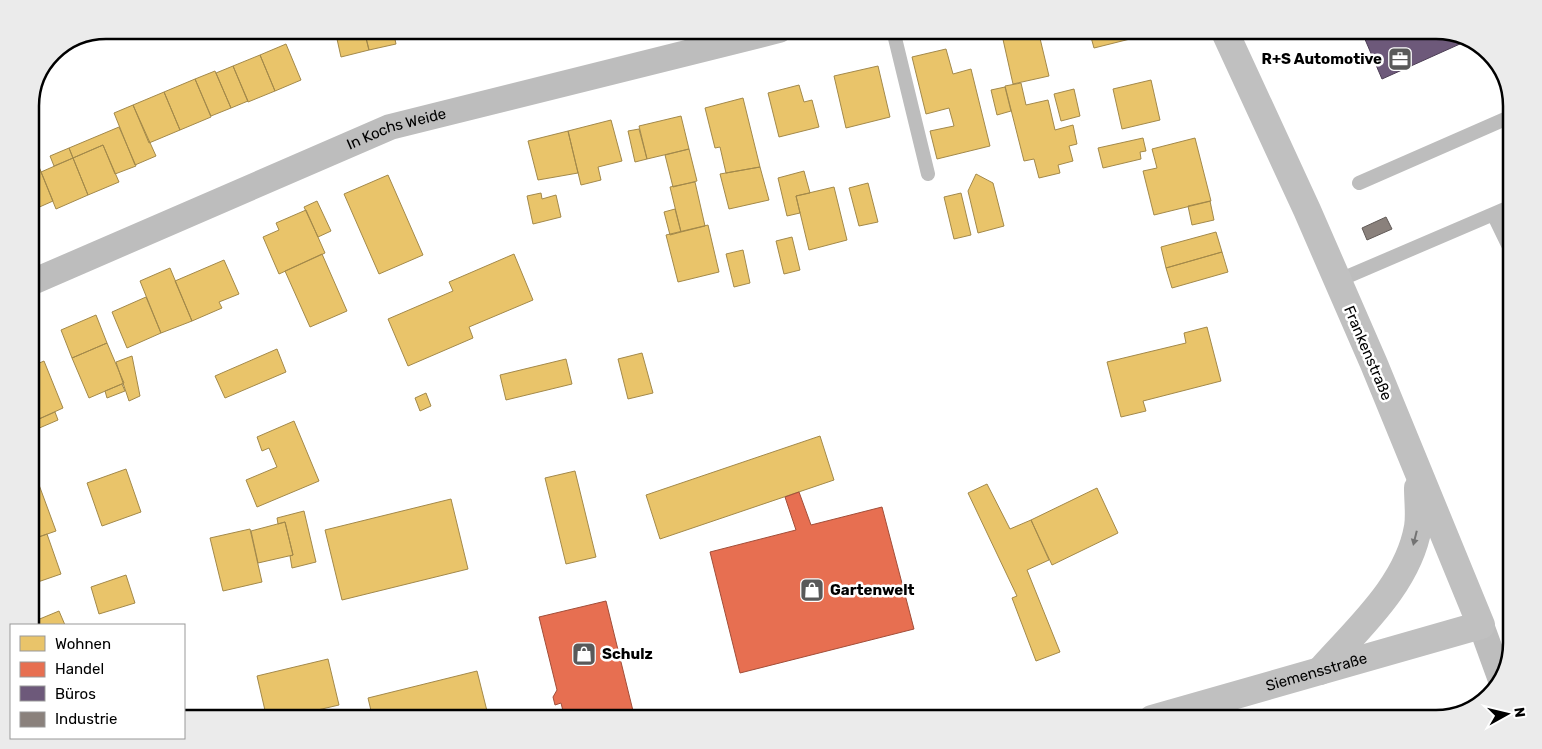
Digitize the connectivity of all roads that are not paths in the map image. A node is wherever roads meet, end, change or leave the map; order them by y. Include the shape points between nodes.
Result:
1 (744, 39) edge
2 (895, 39) edge
3 (1228, 39) edge
4 (1503, 120) edge
5 (928, 174) dead end
6 (1359, 183) dead end
7 (1503, 210) edge
8 (1493, 214) junction
9 (1503, 235) edge
10 (39, 278) edge
11 (1338, 281) junction
12 (1417, 472) junction
13 (1481, 626) junction
14 (1497, 670) edge
15 (1320, 671) junction
16 (1184, 710) edge

1 - 10 street, In Kochs Weide via 390,128
2 - 5 lane
3 - 11 street, Frankenstraße
4 - 6 lane
7 - 8 lane
8 - 9 lane
8 - 11 lane
11 - 12 street, Frankenstraße
12 - 13 street, Frankenstraße
12 -> 15 street via 1418,525 1414,544 1394,586
13 - 14 street, Frankenstraße
13 - 15 street, Siemensstraße
15 - 16 street, Siemensstraße

